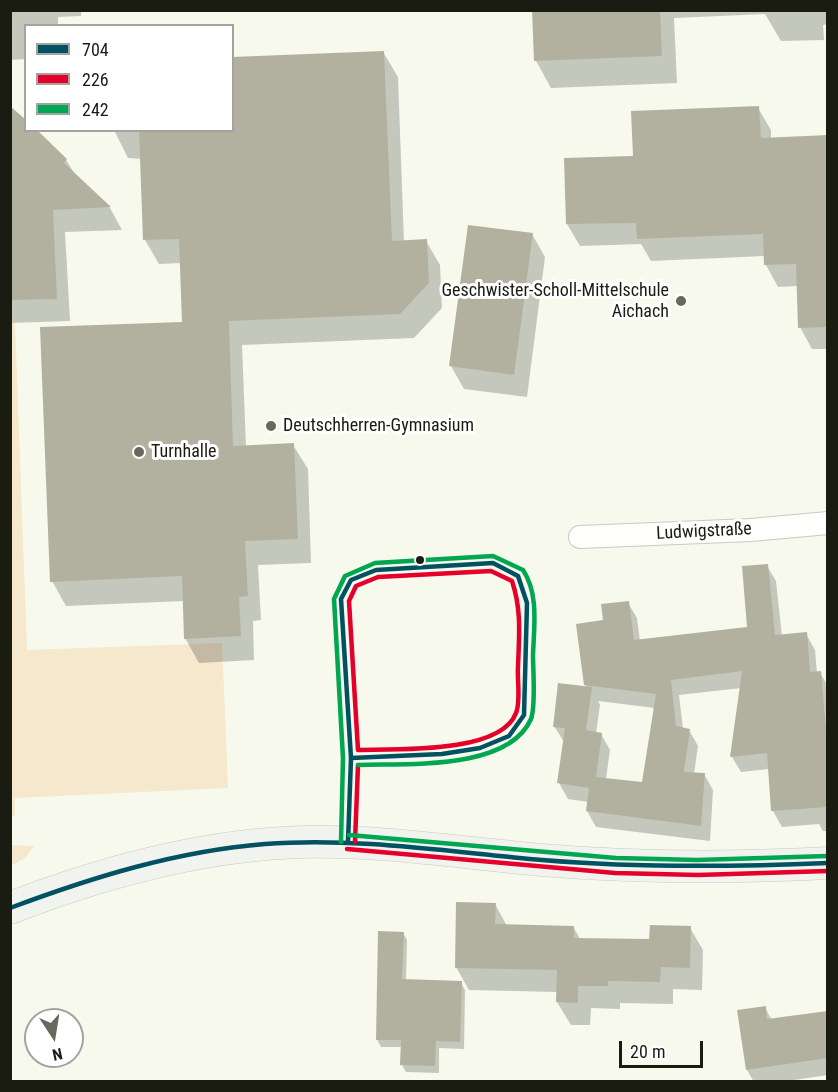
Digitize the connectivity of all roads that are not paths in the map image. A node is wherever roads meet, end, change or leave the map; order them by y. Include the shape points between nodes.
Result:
1 (828, 523) edge
2 (580, 537) dead end
3 (828, 864) edge
4 (10, 908) edge

1 - 2 street, Ludwigstraße
3 - 4 main road via 653,867 348,842 299,842 218,851 117,871

